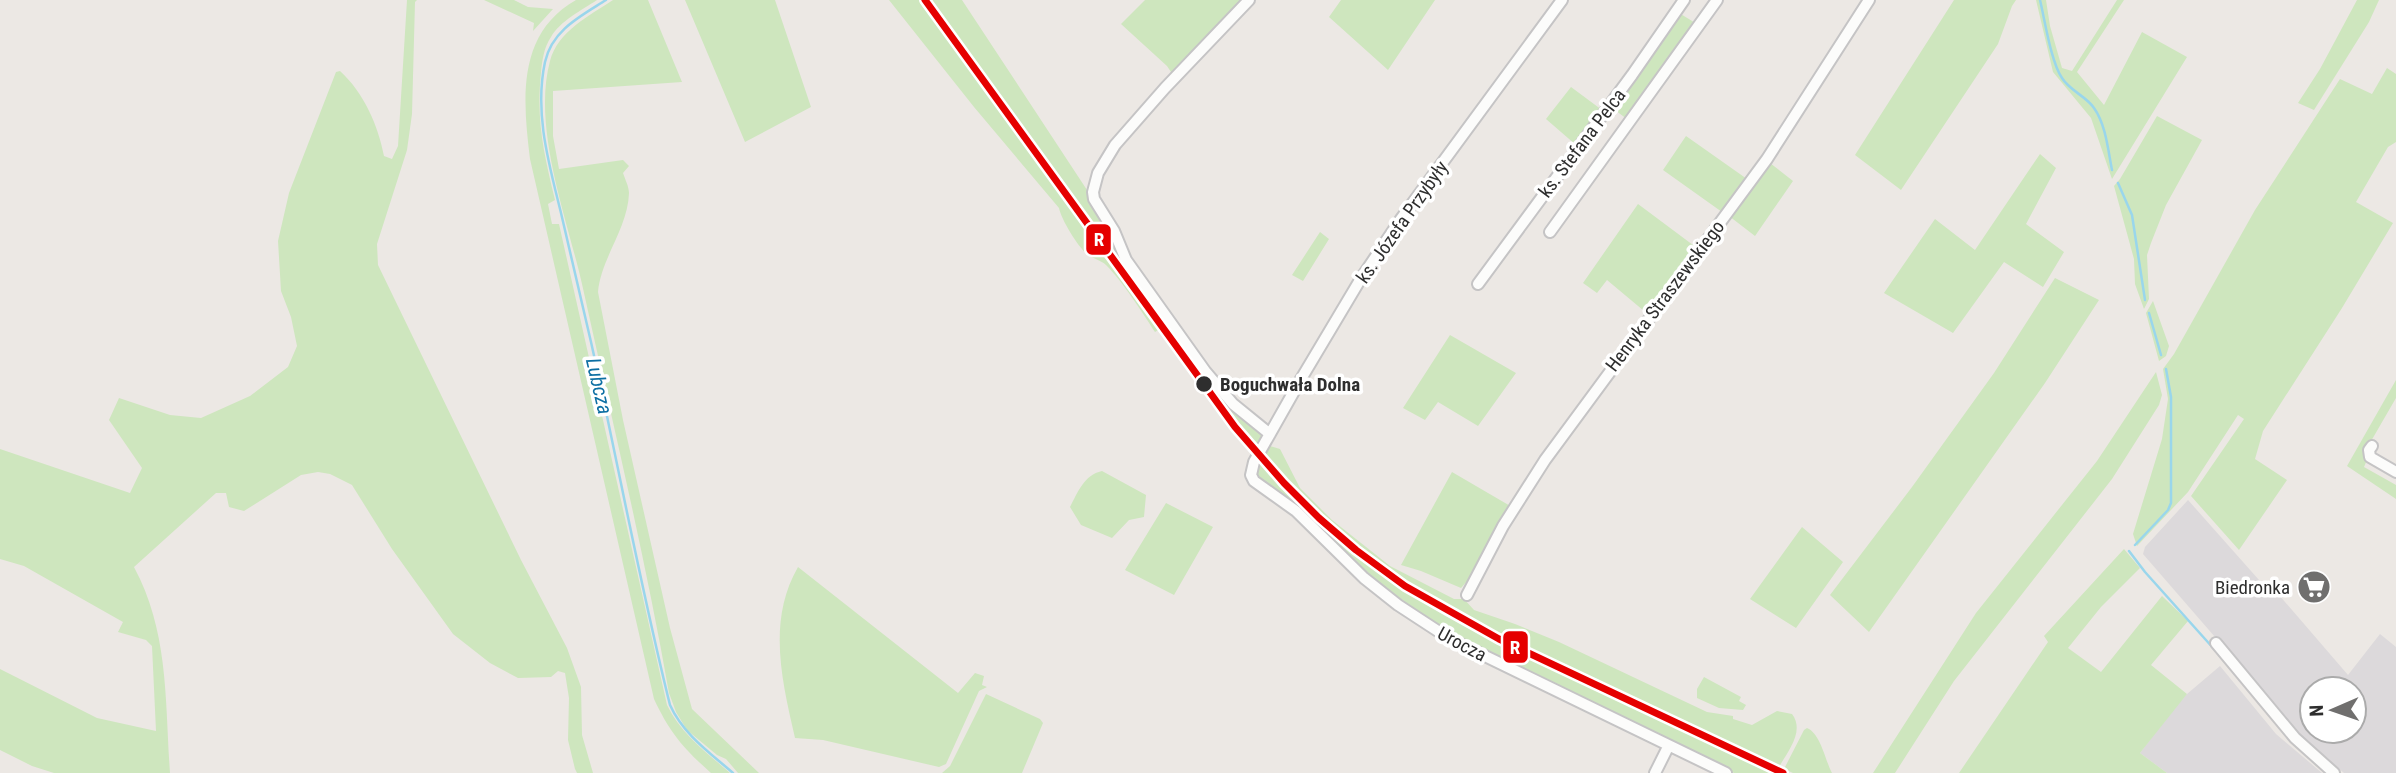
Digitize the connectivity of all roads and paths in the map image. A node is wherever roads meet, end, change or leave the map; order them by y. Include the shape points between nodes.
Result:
1 (1249, 0) edge
2 (1562, 0) edge
3 (1684, 0) edge
4 (1717, 0) edge
5 (1869, 0) edge
6 (1550, 232) dead end
7 (1478, 284) dead end
8 (1270, 435) junction
9 (2372, 446) dead end
10 (1258, 456) joint
11 (2396, 472) edge
12 (1466, 595) dead end
13 (2216, 643) dead end
14 (1668, 747) junction
15 (1655, 773) edge
16 (1726, 773) edge
17 (2334, 773) edge

1 - 8 street via 1115,145 1098,173 1093,192 1126,260 1205,371 1240,411
2 - 8 street, ks. Józefa Przybyły via 1401,219
3 - 7 street, ks. Stefana Pelca
4 - 6 street, ks. Stefana Pelca
5 - 12 street, Henryka Straszewskiego via 1767,159 1545,460
8 - 10 street, ks. Józefa Przybyły
9 - 11 street via 2370,457
10 - 14 street, Urocza via 1251,469 1254,481 1296,511 1398,605 1450,639
13 - 17 street via 2295,738
14 - 15 street
14 - 16 street, Urocza

